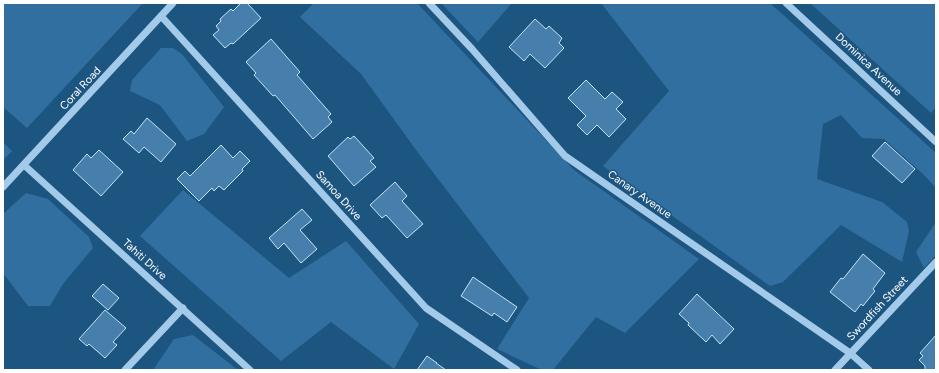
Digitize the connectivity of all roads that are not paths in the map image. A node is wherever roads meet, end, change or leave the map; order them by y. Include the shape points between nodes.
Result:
1 (173, 3) edge
2 (429, 3) edge
3 (786, 3) edge
4 (161, 16) junction
5 (936, 142) edge
6 (24, 165) junction
7 (3, 187) edge
8 (936, 262) edge
9 (183, 308) junction
10 (850, 353) junction
11 (125, 370) edge
12 (250, 370) edge
13 (517, 370) edge
14 (835, 370) edge
15 (869, 370) edge

1 - 4 street, Coral Road
2 - 10 street, Canary Avenue via 565,156
3 - 5 street, Dominica Avenue
4 - 6 street, Coral Road
4 - 13 street, Samoa Drive via 426,308
6 - 7 street, Coral Road
6 - 9 street, Tahiti Drive
8 - 10 street, Swordfish Street
9 - 11 street
9 - 12 street, Tahiti Drive
10 - 14 street, Swordfish Street
10 - 15 street, Canary Avenue

